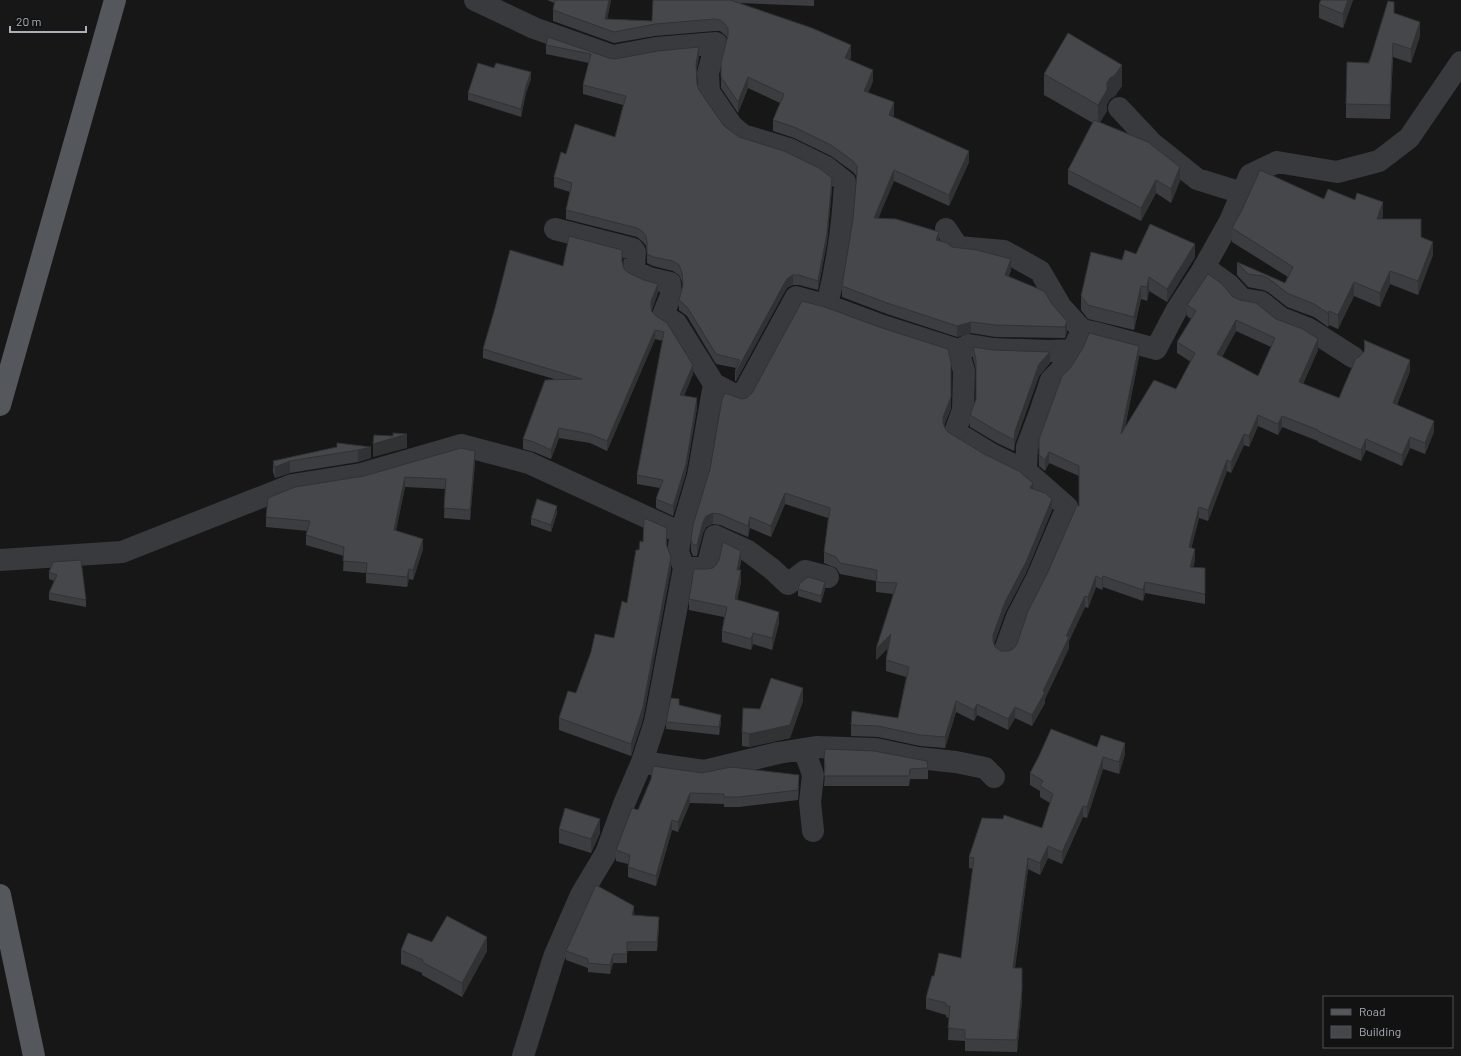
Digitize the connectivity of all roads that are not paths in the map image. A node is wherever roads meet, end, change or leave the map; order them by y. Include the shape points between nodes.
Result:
1 (116, 0) edge
2 (475, 0) edge
3 (1461, 62) edge
4 (1119, 108) dead end
5 (1242, 192) junction
6 (555, 229) dead end
7 (946, 229) dead end
8 (1204, 267) junction
9 (827, 305) junction
10 (1082, 330) junction
11 (958, 350) junction
12 (1073, 350) junction
13 (1353, 357) dead end
14 (714, 384) junction
15 (0, 406) edge
16 (1026, 471) junction
17 (681, 533) junction
18 (0, 560) edge
19 (684, 568) junction
20 (828, 577) dead end
21 (1005, 650) edge
22 (804, 749) junction
23 (642, 762) junction
24 (994, 778) dead end
25 (812, 831) dead end
26 (0, 895) edge
27 (34, 1056) edge
28 (522, 1056) edge

1 - 15 main road
2 - 9 street via 534,28 613,56 656,48 716,43 708,73 709,92 732,126 743,135 789,149 826,167 845,182 844,214
3 - 5 street via 1409,138 1379,161 1337,172 1277,162 1250,175
4 - 5 street via 1152,143 1197,179
5 - 8 street via 1230,221
6 - 14 street via 633,249 634,271 670,283 671,295 663,315 676,323
7 - 10 street via 958,247 1004,251 1040,271 1061,306
8 - 10 street via 1156,349
8 - 13 street via 1242,298 1261,302 1281,318 1309,329
9 - 11 street
9 - 14 street via 796,297 741,398
10 - 12 street
11 - 12 street via 969,345 994,349
11 - 16 street via 964,371 963,410 954,432
12 - 16 street via 1051,380 1027,447
14 - 17 street via 698,476
16 - 21 street via 1067,507 1037,578 1017,617
17 - 18 street via 529,463 461,445 361,474 292,485 122,552
17 - 19 street via 678,552
19 - 20 street via 707,568 715,536 748,551 788,584 805,570
19 - 23 street via 655,722
22 - 23 street via 704,771
22 - 24 street via 876,749 985,768
22 - 25 street via 812,775
23 - 28 street via 606,853 581,895 554,957
26 - 27 main road

